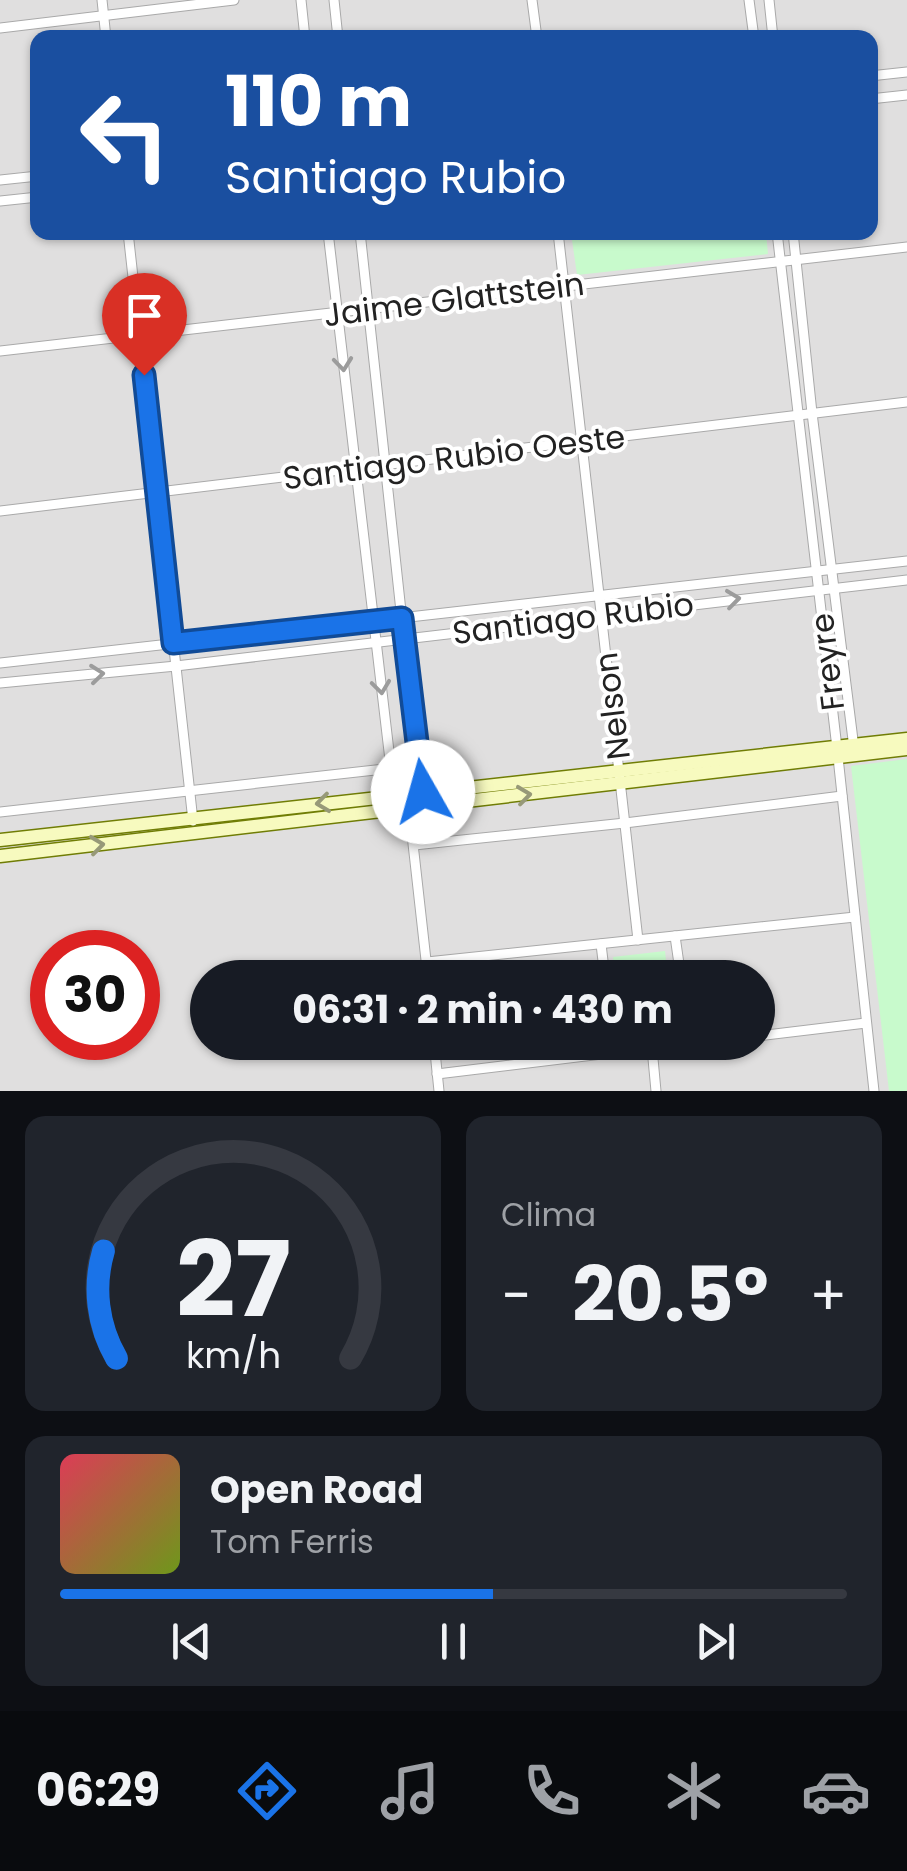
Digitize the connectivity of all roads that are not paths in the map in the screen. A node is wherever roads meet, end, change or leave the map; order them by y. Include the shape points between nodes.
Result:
1 (102, 0) edge
2 (234, 0) edge
3 (301, 0) edge
4 (334, 0) edge
5 (532, 0) edge
6 (749, 0) edge
7 (769, 0) edge
8 (104, 17) junction
9 (0, 28) edge
10 (105, 30) edge
11 (304, 30) edge
12 (337, 30) edge
13 (535, 30) edge
14 (753, 30) edge
15 (772, 30) edge
16 (907, 72) edge
17 (878, 75) edge
18 (907, 95) edge
19 (878, 98) edge
20 (30, 177) edge
21 (0, 180) edge
22 (30, 198) edge
23 (0, 201) edge
24 (129, 240) edge
25 (329, 240) edge
26 (361, 240) edge
27 (559, 240) edge
28 (777, 240) edge
29 (794, 240) edge
30 (907, 247) edge
31 (796, 260) junction
32 (780, 262) junction
33 (564, 287) junction
34 (369, 310) junction
35 (338, 312) junction
36 (139, 336) junction
37 (0, 352) edge
38 (907, 402) edge
39 (812, 414) junction
40 (798, 415) junction
41 (582, 441) junction
42 (385, 465) junction
43 (355, 468) junction
44 (157, 492) junction
45 (0, 511) edge
46 (907, 560) edge
47 (830, 568) junction
48 (816, 570) junction
49 (907, 580) edge
50 (834, 588) junction
51 (818, 589) junction
52 (599, 595) junction
53 (601, 614) junction
54 (402, 618) junction
55 (373, 622) junction
56 (404, 639) junction
57 (376, 642) junction
58 (173, 643) junction
59 (0, 663) edge
60 (176, 666) junction
61 (0, 684) edge
62 (907, 739) edge
63 (907, 749) edge
64 (855, 751) junction
65 (838, 753) junction
66 (420, 764) junction
67 (391, 768) junction
68 (620, 777) junction
69 (189, 792) junction
70 (423, 792) junction
71 (394, 794) junction
72 (842, 796) junction
73 (410, 808) junction
74 (0, 812) edge
75 (625, 823) junction
76 (193, 826) junction
77 (0, 840) edge
78 (414, 845) junction
79 (1, 855) edge
80 (855, 917) junction
81 (676, 936) junction
82 (638, 940) junction
83 (601, 944) junction
84 (427, 960) edge
85 (446, 960) edge
86 (603, 960) edge
87 (679, 960) edge
88 (866, 1023) junction
89 (775, 1034) edge
90 (436, 1060) edge
91 (532, 1060) edge
92 (653, 1060) edge
93 (437, 1074) junction
94 (439, 1091) edge
95 (656, 1091) edge
96 (874, 1091) edge

1 - 8 street
2 - 8 street
3 - 11 street
4 - 12 street
5 - 13 street
6 - 14 street
7 - 15 street
8 - 9 street
8 - 10 street
16 - 17 street
18 - 19 street
20 - 21 street
22 - 23 street
24 - 36 street
25 - 35 street
26 - 34 street
27 - 33 street, Nelson
28 - 32 street, Freyre
29 - 31 street, Freyre
30 - 31 street, Jaime Glattstein
31 - 32 street, Jaime Glattstein
31 - 39 street, Freyre
32 - 33 street, Jaime Glattstein
32 - 40 street, Freyre
33 - 34 street, Jaime Glattstein
33 - 41 street, Nelson
34 - 35 street, Jaime Glattstein
34 - 42 street
35 - 36 street, Jaime Glattstein
35 -> 43 street
36 - 37 street, Jaime Glattstein
36 - 44 street
38 - 39 street, Santiago Rubio Oeste
39 - 40 street, Santiago Rubio Oeste
39 - 47 street, Freyre
40 - 41 street, Santiago Rubio Oeste
40 - 48 street, Freyre
41 - 42 street, Santiago Rubio Oeste
41 - 52 street, Nelson
42 - 43 street, Santiago Rubio Oeste
42 - 54 street
43 - 44 street, Santiago Rubio Oeste
43 - 55 street
44 - 45 street, Santiago Rubio Oeste
44 - 58 street
46 - 47 street, Santiago Rubio
47 - 48 street, Santiago Rubio
47 - 50 street, Freyre
48 - 51 street, Freyre
48 - 52 street, Santiago Rubio
49 - 50 street, Santiago Rubio
50 - 51 street, Santiago Rubio
50 - 64 street, Freyre
53 -> 51 street, Santiago Rubio
51 - 65 street, Freyre
52 - 53 street, Nelson
52 - 54 street, Santiago Rubio
53 - 56 street, Santiago Rubio
53 - 68 street, Nelson
54 - 55 street, Santiago Rubio
54 - 56 street
55 - 57 street
55 - 58 street, Santiago Rubio
56 - 57 street, Santiago Rubio
56 - 66 street
57 - 60 street, Santiago Rubio
57 -> 67 street
58 - 59 street, Santiago Rubio
58 - 60 street
61 -> 60 street, Santiago Rubio
60 - 69 street
62 - 64 street
63 - 64 street
64 - 65 street
65 - 68 street
65 - 72 street, Freyre
66 - 67 street
66 - 70 street
67 - 69 street
67 - 71 street
68 - 70 street
73 -> 68 street
68 - 75 street, Nelson
69 - 74 street
69 - 76 street
70 - 71 street
70 - 73 street
71 - 73 street
71 -> 76 street
72 - 75 street
72 - 80 street, Freyre
73 - 76 street
73 - 78 street
75 - 78 street
75 - 82 street, Nelson
76 - 77 street
79 -> 76 street
78 - 84 street
80 - 81 street
80 - 88 street, Freyre
81 - 82 street
81 - 87 street
82 - 83 street
83 - 85 street
83 - 86 street
88 - 89 street
88 - 96 street, Freyre
90 - 93 street
91 - 93 street
92 - 95 street
93 - 94 street

